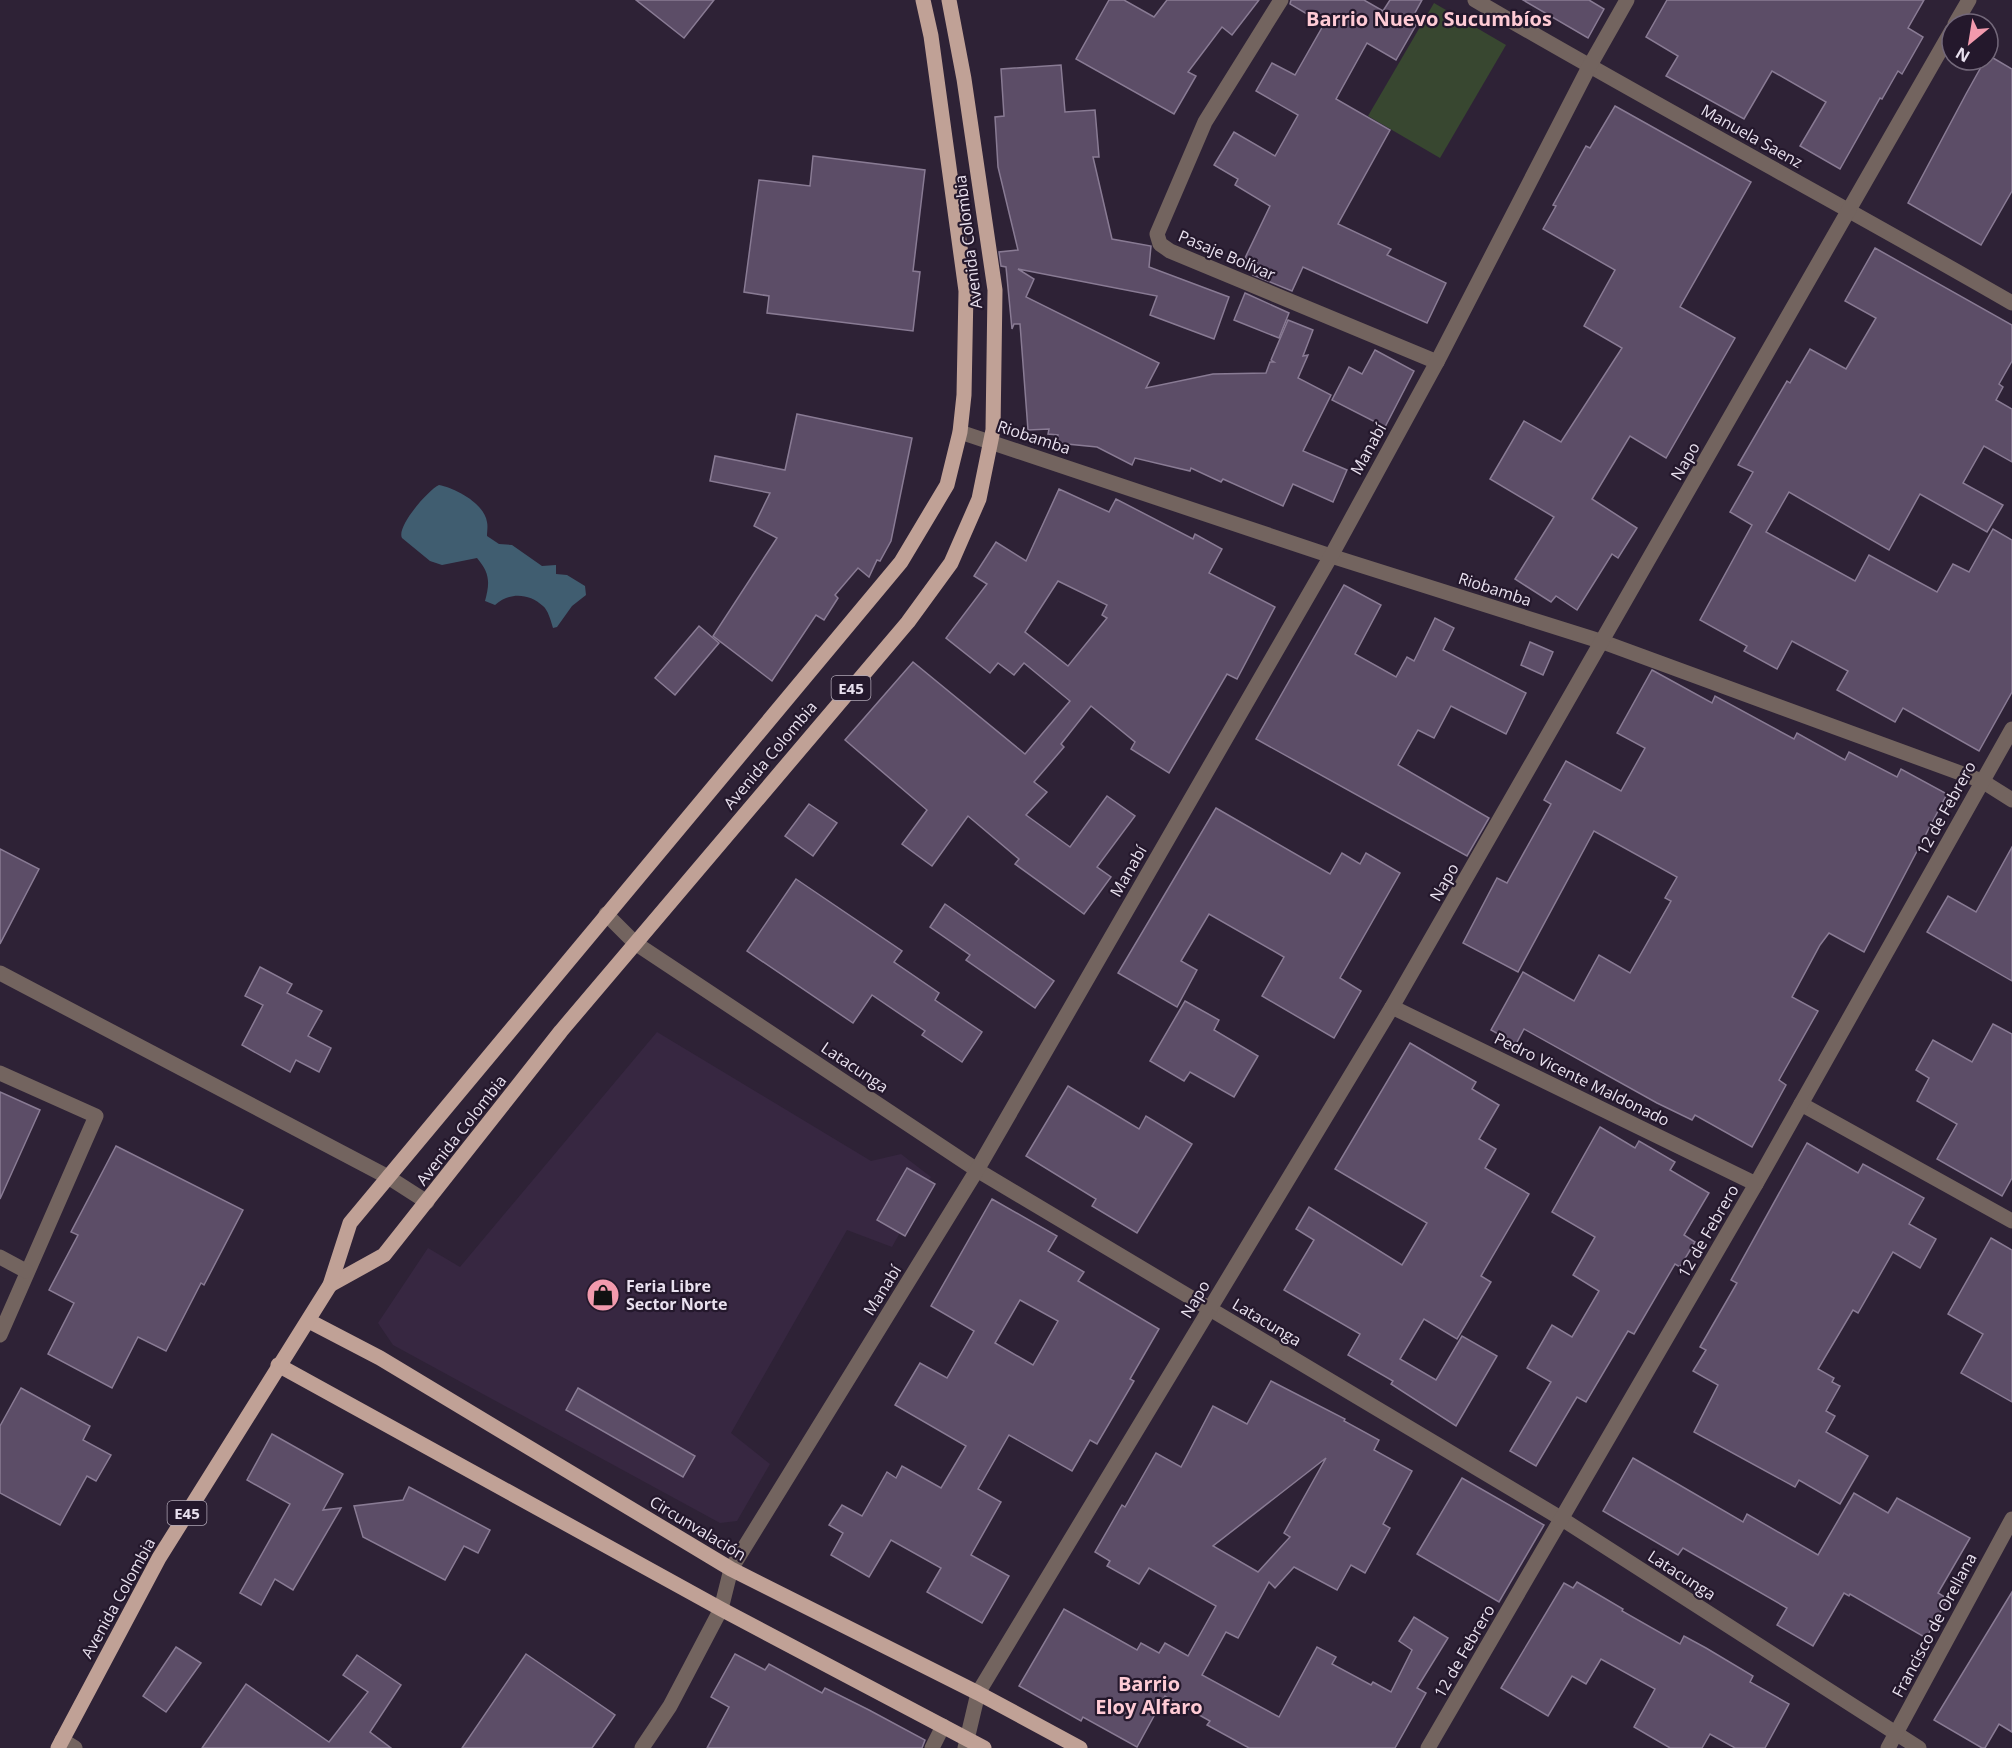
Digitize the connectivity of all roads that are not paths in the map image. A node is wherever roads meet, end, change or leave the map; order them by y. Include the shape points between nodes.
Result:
1 (923, 0) edge
2 (949, 0) edge
3 (1281, 0) edge
4 (1475, 0) edge
5 (1627, 0) edge
6 (1940, 51) edge
7 (1589, 67) junction
8 (1849, 209) junction
9 (2012, 303) edge
10 (1437, 362) junction
11 (960, 432) junction
12 (990, 443) junction
13 (1331, 556) junction
14 (1603, 642) junction
15 (2012, 729) edge
16 (1982, 781) junction
17 (2012, 800) edge
18 (606, 914) junction
19 (635, 943) junction
20 (0, 973) edge
21 (1392, 1007) junction
22 (0, 1073) edge
23 (1801, 1104) junction
24 (977, 1170) junction
25 (388, 1177) junction
26 (1756, 1184) junction
27 (427, 1202) junction
28 (2012, 1221) edge
29 (0, 1257) edge
30 (26, 1271) junction
31 (330, 1285) junction
32 (1210, 1308) junction
33 (309, 1321) junction
34 (0, 1335) edge
35 (278, 1365) junction
36 (1562, 1519) junction
37 (2012, 1519) edge
38 (730, 1569) junction
39 (722, 1609) junction
40 (978, 1693) junction
41 (943, 1726) junction
42 (1896, 1734) junction
43 (966, 1744) edge
44 (65, 1745) edge
45 (642, 1748) edge
46 (932, 1748) edge
47 (984, 1748) edge
48 (1080, 1748) edge
49 (1428, 1748) edge
50 (1888, 1748) edge
51 (1919, 1748) edge

1 - 11 main road, Avenida Colombia / E45 via 966,291
2 - 12 main road, Avenida Colombia / E45 via 995,290
3 - 10 street, Pasaje Bolívar via 1205,122 1157,234 1160,244
4 - 7 street, Manuela Saenz
5 - 7 street, Manabí
6 - 8 street, Napo
7 - 8 street, Manuela Saenz
7 - 10 street, Manabí
8 - 9 street, Manuela Saenz
8 - 14 street, Napo
10 - 13 street, Manabí
11 - 12 street, Riobamba
11 - 18 main road, Avenida Colombia / E45 via 947,485 901,562
12 - 13 street, Riobamba
12 - 19 main road, Avenida Colombia / E45 via 979,499 951,562 908,622
13 - 14 street, Riobamba
13 - 24 street, Manabí
14 - 16 street, Riobamba
14 - 21 street, Napo
15 - 16 street, 12 de Febrero
16 - 17 street, Riobamba
16 - 23 street, 12 de Febrero
18 - 19 street, Latacunga
18 - 25 main road, Avenida Colombia / E45
19 - 24 street, Latacunga
19 - 27 main road, Avenida Colombia / E45
20 - 25 street
21 - 26 street, Pedro Vicente Maldonado
21 - 32 street, Napo
22 - 30 street via 96,1116
23 - 26 street, 12 de Febrero
23 - 28 street
24 - 32 street, Latacunga
24 - 38 street, Manabí
25 - 27 street
25 - 31 main road, Avenida Colombia / E45 via 350,1223
26 - 36 street, 12 de Febrero
27 - 31 main road, Avenida Colombia / E45 via 384,1255
29 - 30 street
30 - 34 street
31 - 33 main road, Avenida Colombia / E45
32 - 36 street, Latacunga
32 - 40 street, Napo
33 - 35 main road, Avenida Colombia / E45
33 - 38 main road, Circunvalación via 380,1358
35 - 39 main road
35 - 44 main road, Avenida Colombia / E45 via 159,1558
36 - 42 street, Latacunga
36 - 49 street, 12 de Febrero
37 - 42 street, Francisco de Orellana
38 - 39 street, Manabí
38 - 40 main road, Circunvalación
39 - 41 main road
39 - 45 street, Manabí via 670,1706
40 - 43 street, Napo
40 - 48 main road, Circunvalación
41 - 43 main road
41 - 46 street
42 - 50 street, Francisco de Orellana
42 - 51 street, Latacunga
43 - 47 main road

